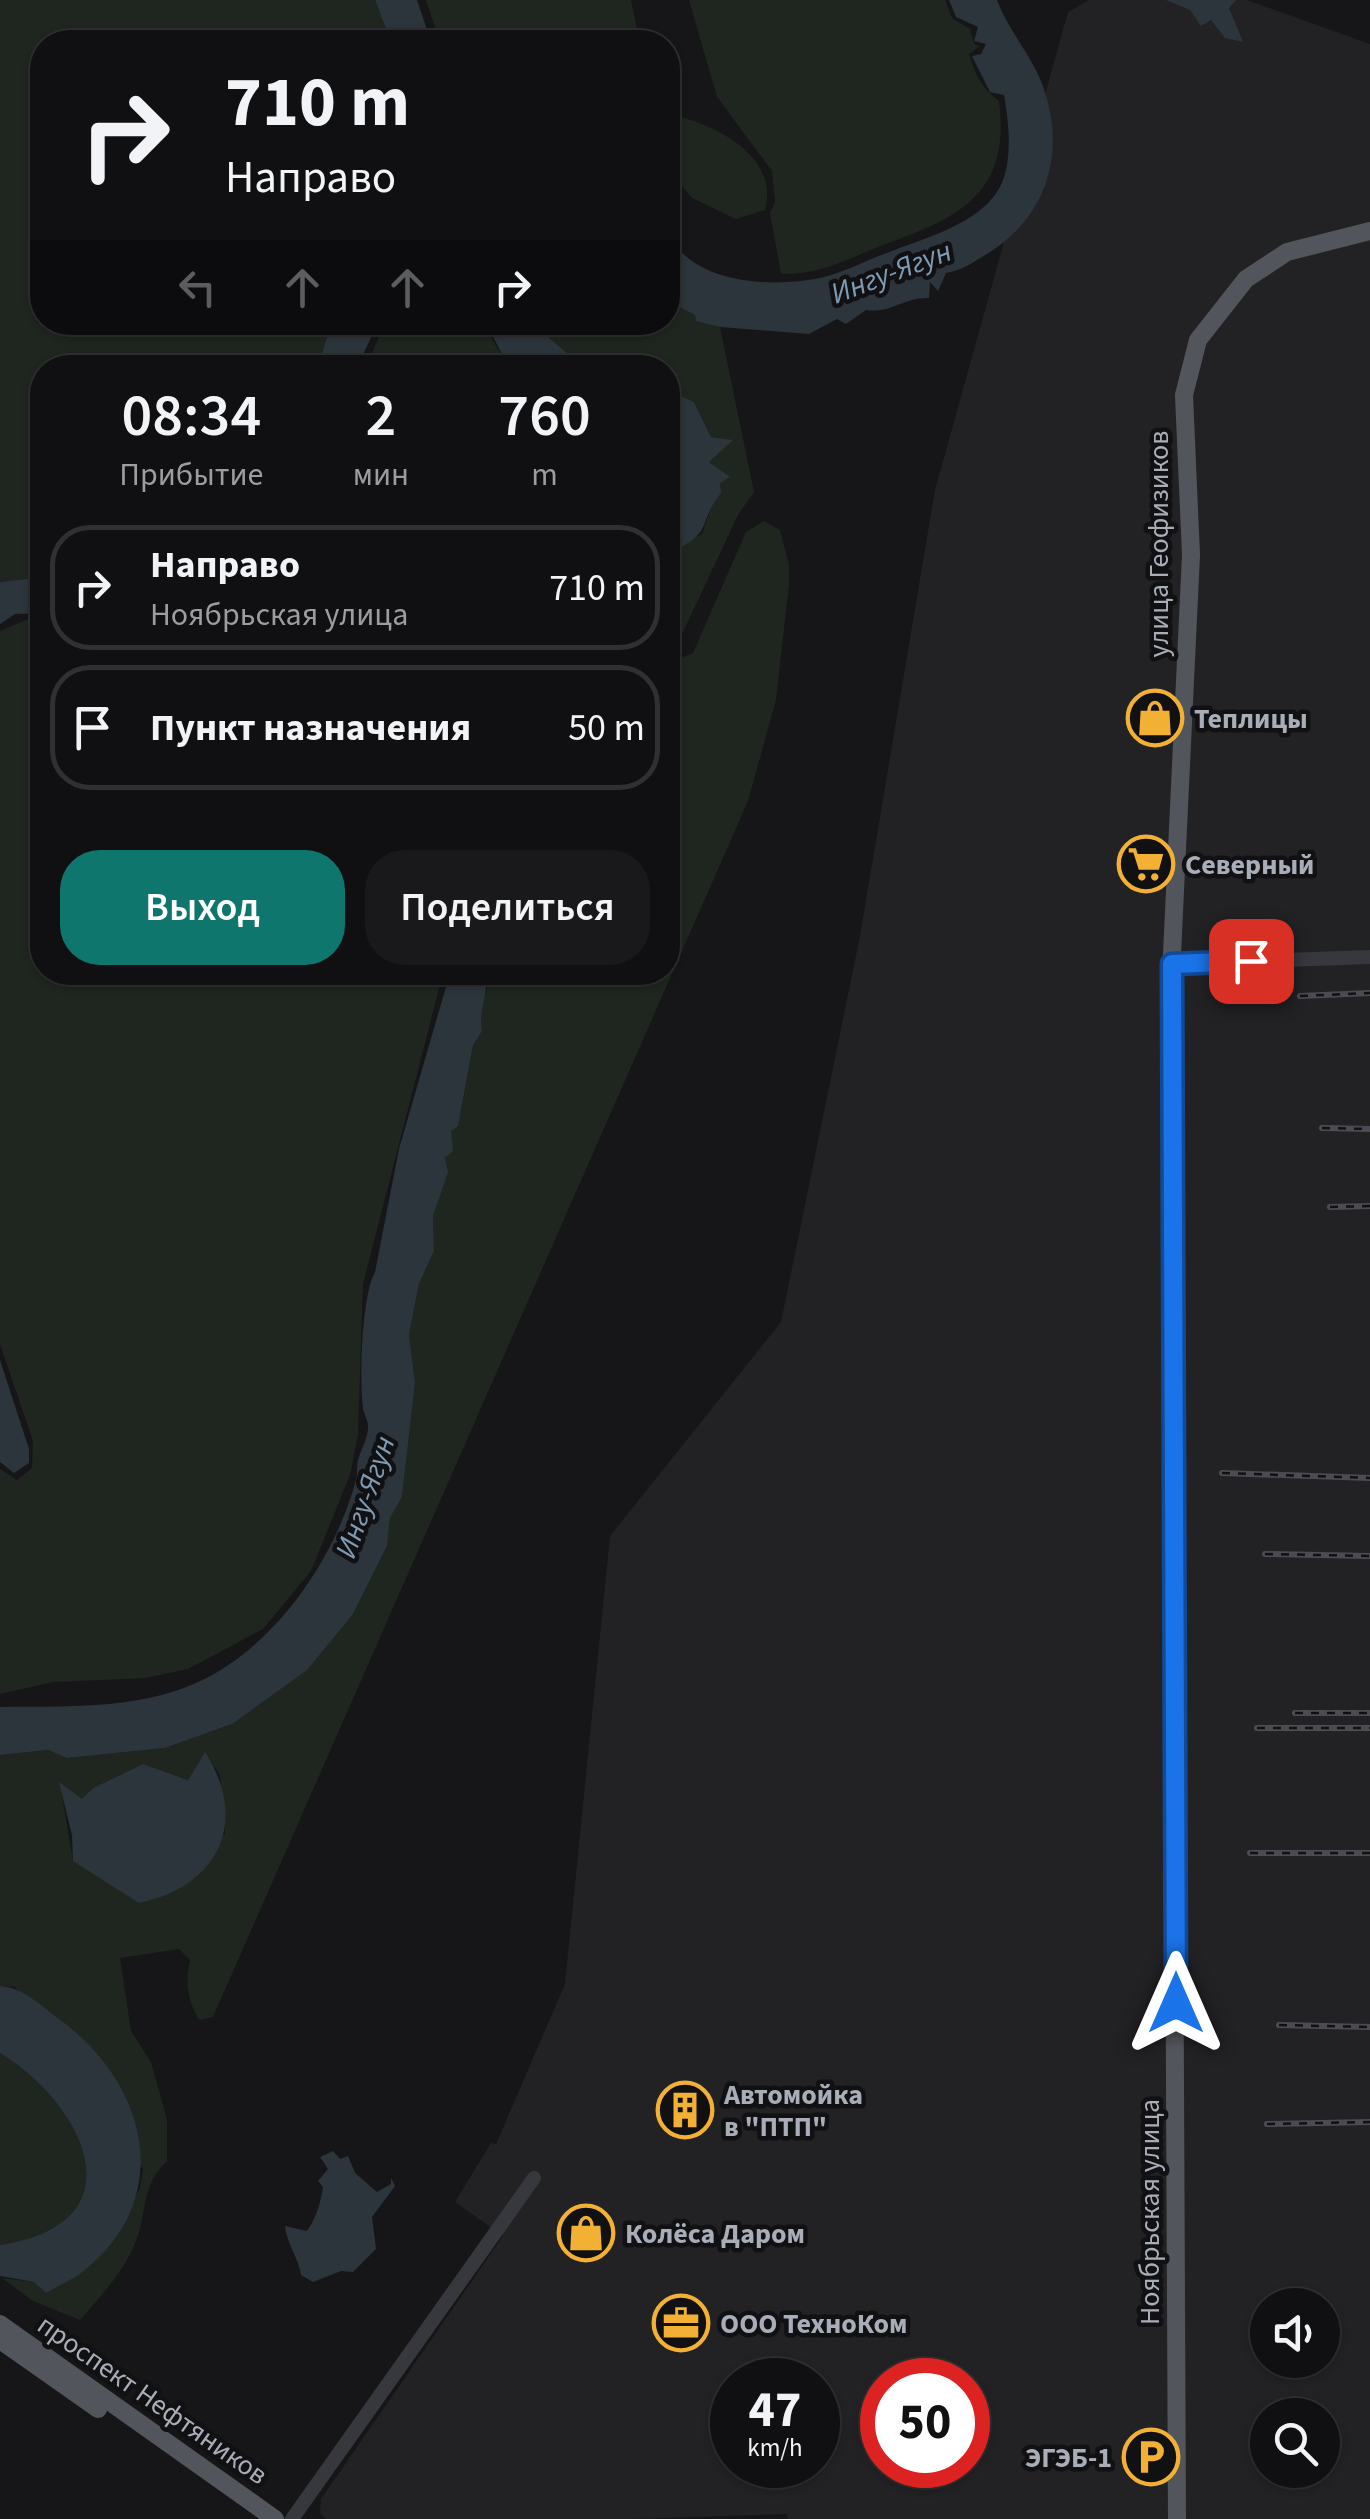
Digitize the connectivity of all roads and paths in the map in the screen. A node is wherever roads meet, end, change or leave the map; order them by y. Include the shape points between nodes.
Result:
1 (1370, 231) edge
2 (1370, 957) edge
3 (1172, 964) junction
4 (534, 2178) dead end
5 (0, 2324) edge
6 (0, 2340) edge
7 (256, 2519) edge
8 (275, 2519) edge
9 (292, 2519) edge
10 (1177, 2519) edge

1 - 3 main road, улица Геофизиков via 1312,243 1264,265 1228,296 1190,358 1184,406 1190,555
2 - 3 street
3 - 10 main road, Ноябрьская улица
4 - 9 street
5 - 8 main road, проспект Нефтяников
6 - 7 main road, проспект Нефтяников

